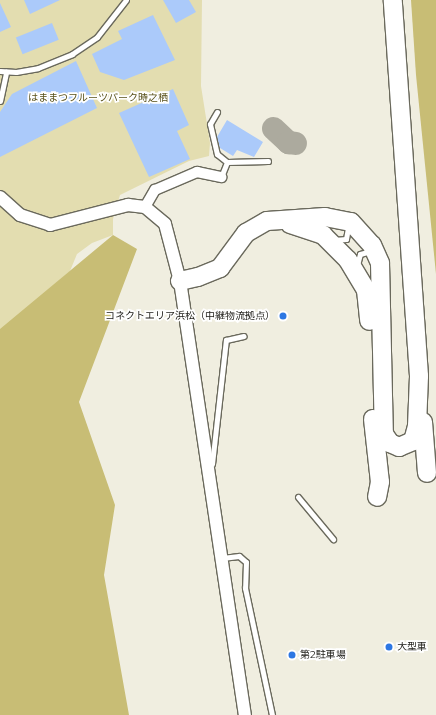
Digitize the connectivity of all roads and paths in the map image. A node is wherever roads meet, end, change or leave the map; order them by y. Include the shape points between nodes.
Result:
1 (126, 0) edge
2 (393, 0) edge
3 (0, 71) edge
4 (6, 72) junction
5 (0, 101) edge
6 (218, 112) dead end
7 (227, 162) junction
8 (268, 162) dead end
9 (222, 177) joint
10 (0, 197) edge
11 (144, 207) junction
12 (340, 218) junction
13 (329, 239) junction
14 (378, 257) junction
15 (358, 272) junction
16 (181, 286) junction
17 (244, 336) dead end
18 (419, 376) junction
19 (427, 473) dead end
20 (209, 475) junction
21 (298, 497) dead end
22 (377, 497) dead end
23 (333, 539) dead end
24 (221, 558) junction
25 (245, 715) edge
26 (272, 715) edge

1 - 4 lane via 97,37 72,54 38,68
2 - 18 highway
3 - 4 lane
4 - 5 lane
6 - 7 lane via 210,124 217,154
7 - 8 lane
7 - 9 lane
9 - 11 street via 197,172 155,190
10 - 11 street via 20,215 50,225 128,205
11 - 16 street via 165,224
12 - 13 lane via 349,230 348,236 343,240
12 - 14 highway via 355,226
12 - 16 highway via 285,217 267,221 246,233 220,268
13 - 15 highway
13 - 16 highway via 301,226 271,226 251,238 224,272
14 - 15 lane via 370,251 363,252 358,257
14 - 18 highway via 382,422 384,434 394,446 409,445 415,437
15 - 22 highway via 366,290 368,305 374,439 380,482
16 - 20 street
17 - 20 lane via 226,340
18 - 19 highway
20 - 24 street
21 - 23 lane
24 - 25 street
24 - 26 lane via 239,556 246,562 245,588

